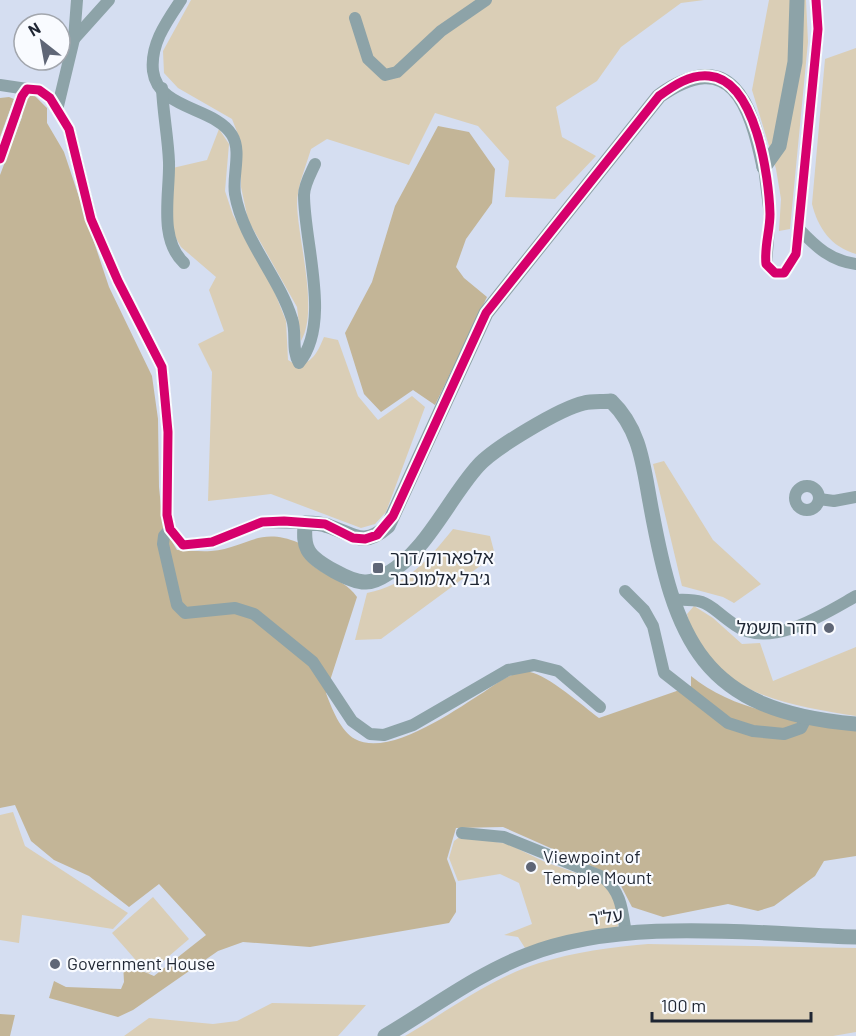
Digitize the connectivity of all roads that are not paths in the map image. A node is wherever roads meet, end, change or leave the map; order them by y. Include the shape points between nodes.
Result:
1 (77, 0) edge
2 (109, 0) edge
3 (181, 0) edge
4 (486, 0) edge
5 (797, 0) edge
6 (816, 0) edge
7 (356, 18) dead end
8 (74, 39) junction
9 (0, 85) edge
10 (162, 88) junction
11 (27, 89) junction
12 (57, 110) junction
13 (0, 159) edge
14 (315, 164) dead end
15 (764, 167) junction
16 (799, 229) junction
17 (184, 263) dead end
18 (856, 264) edge
19 (788, 496) dead end
20 (856, 496) edge
21 (305, 522) junction
22 (170, 529) junction
23 (625, 591) dead end
24 (856, 596) edge
25 (673, 600) junction
26 (600, 707) dead end
27 (807, 716) junction
28 (856, 724) edge
29 (462, 833) dead end
30 (626, 933) junction
31 (856, 937) edge
32 (385, 1036) edge

1 - 8 street
2 - 8 street
3 - 10 street via 164,25 153,53 153,73
4 - 7 street via 441,31 397,72 385,75 368,59
5 - 15 street via 795,63 779,146
6 - 16 street via 818,29
8 - 12 street
9 - 11 street
10 - 14 street via 181,105 222,124 232,136 236,147 234,193 241,218 284,298 293,322 299,363 307,354 314,327 304,192
10 - 17 street via 169,164 170,242
11 - 12 street via 39,90
11 - 13 street
12 - 22 street via 69,129 102,248 162,367 168,432 166,515
15 - 16 street via 770,216 765,255 766,264 775,273 784,273 790,267
15 - 21 street via 751,115 737,92 726,83 711,75 697,76 677,83 659,96 486,314 387,526 366,539 353,538 325,524
16 - 18 street via 832,258
19 - 20 street via 806,485 816,489 819,499 834,501
21 - 22 street via 262,522 212,542 183,545
21 - 25 street via 308,551 319,561 364,583 375,580 411,554 478,465 496,451 584,403 611,401 626,415 639,444
22 - 26 street via 163,544 177,605 185,613 235,608 254,615 313,662 352,721 370,734 384,735 413,725 508,670 534,664 558,671
23 - 27 street via 653,626 664,673 728,723 753,731 784,734 801,728
24 - 25 street via 792,627 760,635 734,625 709,603
25 - 27 street via 694,649 716,675 761,703
27 - 28 street
29 - 30 street via 504,837 603,877 620,898
30 - 31 street, על"ר
30 - 32 street, על"ר via 526,955

